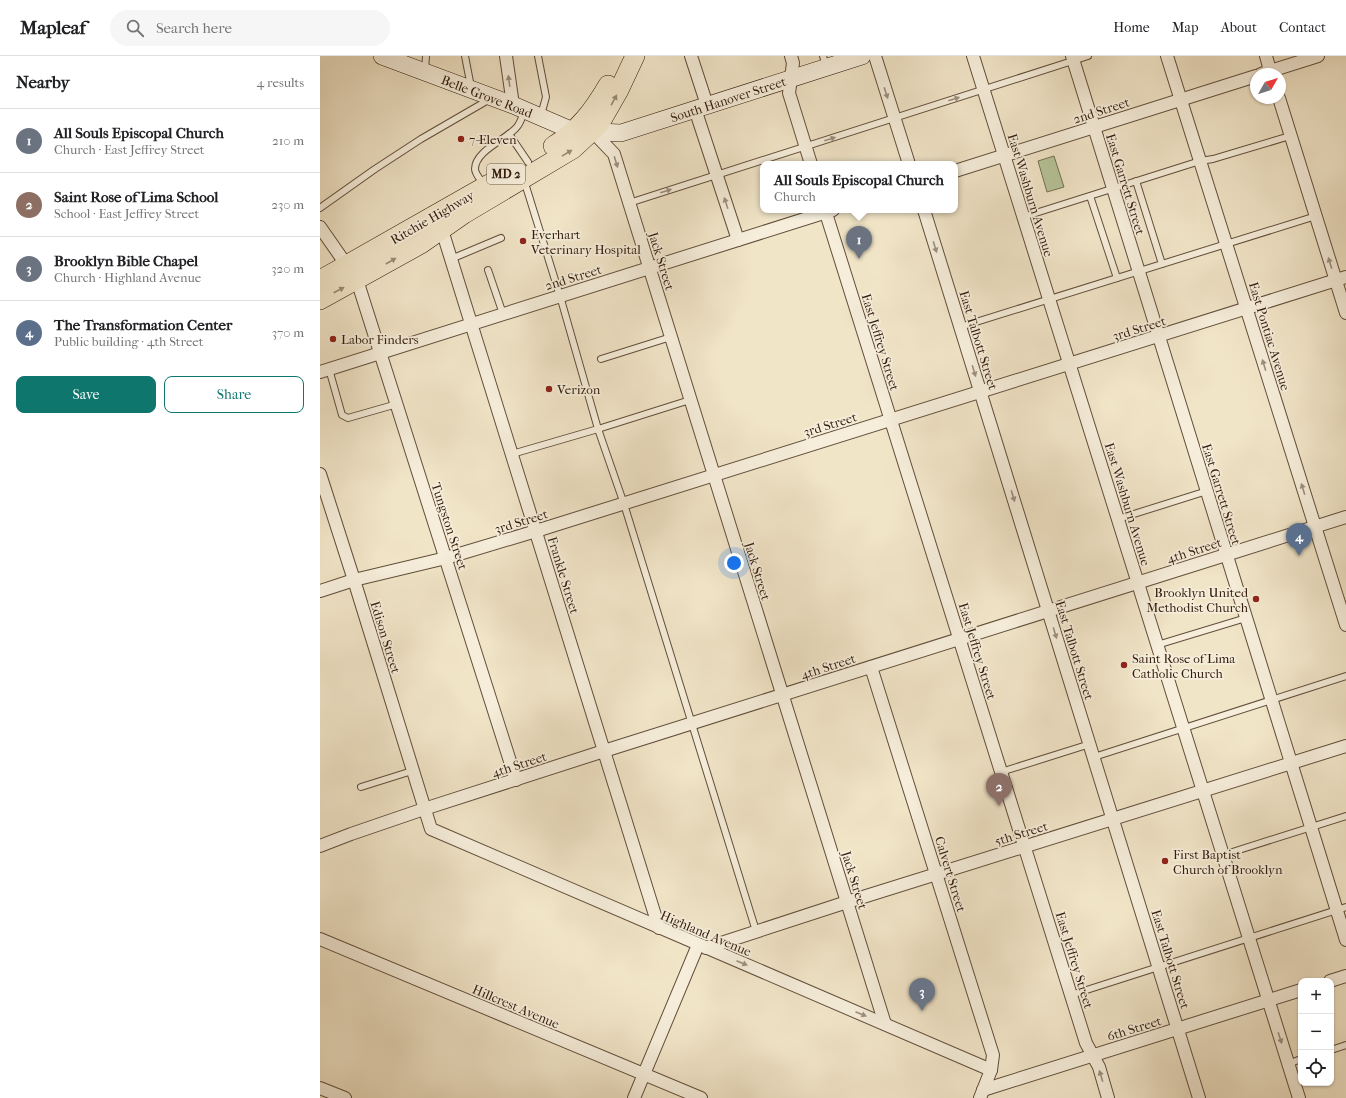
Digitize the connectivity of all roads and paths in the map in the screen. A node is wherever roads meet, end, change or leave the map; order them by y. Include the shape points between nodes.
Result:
1 (382, 56) edge
2 (466, 56) edge
3 (506, 56) edge
4 (538, 56) edge
5 (621, 56) edge
6 (635, 56) edge
7 (691, 56) edge
8 (791, 56) edge
9 (862, 56) edge
10 (875, 56) edge
11 (973, 56) edge
12 (1088, 56) edge
13 (1167, 56) edge
14 (1266, 56) edge
15 (1318, 56) edge
16 (1072, 58) edge
17 (825, 62) edge
18 (425, 64) edge
19 (1267, 68) edge
20 (1278, 68) edge
21 (1250, 78) edge
22 (791, 79) junction
23 (983, 89) junction
24 (472, 91) junction
25 (492, 98) junction
26 (1180, 100) junction
27 (1281, 104) edge
28 (701, 107) junction
29 (526, 111) junction
30 (894, 119) junction
31 (1094, 127) junction
32 (574, 131) junction
33 (592, 132) junction
34 (509, 134) junction
35 (1290, 136) junction
36 (805, 146) junction
37 (1004, 155) junction
38 (810, 161) edge
39 (908, 161) edge
40 (1200, 161) junction
41 (525, 170) junction
42 (958, 170) edge
43 (716, 174) junction
44 (1136, 181) junction
45 (485, 187) junction
46 (1113, 188) junction
47 (1090, 196) junction
48 (629, 203) junction
49 (320, 208) edge
50 (822, 213) edge
51 (829, 213) edge
52 (925, 213) edge
53 (1316, 216) junction
54 (1023, 217) junction
55 (320, 227) edge
56 (442, 230) junction
57 (501, 238) dead end
58 (738, 240) junction
59 (1226, 245) junction
60 (451, 259) junction
61 (1162, 264) junction
62 (649, 268) junction
63 (488, 270) dead end
64 (1138, 271) junction
65 (352, 273) junction
66 (1116, 278) junction
67 (1341, 279) edge
68 (320, 280) edge
69 (560, 296) junction
70 (1049, 299) junction
71 (320, 300) edge
72 (1246, 308) junction
73 (502, 314) junction
74 (1346, 314) edge
75 (472, 324) junction
76 (960, 327) junction
77 (1159, 336) junction
78 (671, 337) junction
79 (380, 353) junction
80 (601, 359) dead end
81 (1069, 364) junction
82 (324, 371) edge
83 (980, 392) junction
84 (690, 400) junction
85 (397, 404) junction
86 (891, 420) junction
87 (598, 429) junction
88 (512, 454) junction
89 (320, 474) edge
90 (714, 475) junction
91 (1207, 491) junction
92 (624, 504) junction
93 (1346, 517) edge
94 (1118, 519) junction
95 (1315, 527) junction
96 (536, 531) junction
97 (1226, 555) junction
98 (446, 558) junction
99 (354, 580) junction
100 (1138, 583) junction
101 (320, 591) edge
102 (1048, 611) junction
103 (1246, 618) junction
104 (1346, 625) edge
105 (960, 639) junction
106 (1157, 645) junction
107 (871, 667) junction
108 (1346, 676) edge
109 (782, 696) junction
110 (1272, 700) junction
111 (691, 724) junction
112 (1183, 729) junction
113 (1090, 744) junction
114 (1346, 746) edge
115 (604, 751) junction
116 (1094, 757) junction
117 (1291, 763) junction
118 (412, 770) junction
119 (1002, 772) junction
120 (516, 780) junction
121 (360, 787) dead end
122 (1203, 791) junction
123 (424, 809) junction
124 (1346, 816) edge
125 (1113, 819) junction
126 (1311, 827) junction
127 (320, 846) edge
128 (1025, 846) junction
129 (1222, 855) junction
130 (936, 874) junction
131 (847, 902) junction
132 (1341, 909) edge
133 (659, 928) junction
134 (756, 931) junction
135 (1249, 938) junction
136 (320, 939) edge
137 (1346, 940) edge
138 (702, 946) junction
139 (1159, 967) junction
140 (1346, 976) edge
141 (1334, 980) edge
142 (1298, 991) edge
143 (1071, 995) junction
144 (1268, 1001) junction
145 (886, 1024) junction
146 (1178, 1029) junction
147 (1346, 1045) edge
148 (1334, 1049) edge
149 (1093, 1055) junction
150 (1298, 1060) edge
151 (1288, 1064) junction
152 (991, 1070) junction
153 (644, 1074) junction
154 (320, 1088) edge
155 (981, 1094) edge
156 (345, 1098) edge
157 (634, 1098) edge
158 (701, 1098) edge
159 (1108, 1098) edge
160 (1200, 1098) edge
161 (1299, 1098) edge

1 - 18 main road, Belle Grove Road
2 - 24 lane
29 -> 3 street
4 - 29 lane via 546,97
5 - 32 main road, Ritchie Highway / MD 2 via 596,105
33 -> 6 main road, MD 2 via 608,110
7 - 28 street
8 - 22 street
9 - 17 main road, South Hanover Street
10 -> 30 street
11 - 23 street, East Washburn Avenue
12 - 16 lane
13 - 26 street, East Pontiac Avenue
14 - 19 street
15 - 20 street
16 - 23 lane
16 - 31 street, East Garrett Street
17 - 22 main road, South Hanover Street
18 - 24 main road, Belle Grove Road
21 - 26 street, 2nd Street
22 - 28 main road, South Hanover Street
22 - 36 street via 788,93
30 -> 23 lane
23 - 37 street, East Washburn Avenue
24 - 25 main road, Belle Grove Road
25 - 29 main road, Belle Grove Road
25 - 49 lane via 421,139
26 - 31 street, 2nd Street
26 - 40 street, East Pontiac Avenue
27 - 35 street
28 - 33 main road, South Hanover Street via 621,133
28 - 43 street
29 - 32 main road, Belle Grove Road
29 - 34 lane via 520,124
36 -> 30 lane
30 - 39 street
31 - 37 street, 2nd Street
31 - 46 street, East Garrett Street
32 - 33 main road, Belle Grove Road
32 - 41 main road, Ritchie Highway / MD 2
41 -> 33 main road, Ritchie Highway / MD 2 via 573,149
33 -> 48 street, Jack Street via 614,154
34 - 41 lane
34 - 45 lane via 482,152 476,163 475,170
35 - 40 lane
35 - 53 street
36 - 38 street
36 - 43 lane
37 - 42 street, 2nd Street
37 - 54 street, East Washburn Avenue
40 - 44 lane
40 - 59 street, East Pontiac Avenue
41 - 45 main road, Ritchie Highway / MD 2
41 - 56 main road, Ritchie Highway / MD 2
41 - 69 lane
48 -> 43 lane
58 -> 43 street
44 - 46 lane
44 - 61 lane
45 - 65 main road, Ritchie Highway / MD 2
46 - 47 lane
46 - 64 street, East Garrett Street
47 - 54 lane
47 - 66 lane
48 - 62 street, Jack Street
50 - 58 street, 2nd Street
51 - 86 street, East Jeffrey Street
52 -> 76 street, East Talbott Street
53 - 59 lane
67 -> 53 street
54 - 70 street, East Washburn Avenue
55 - 65 street, Tungston Street
56 - 60 street, Frankle Street
65 -> 56 main road, Ritchie Highway / MD 2
57 - 60 lane
58 - 62 street, 2nd Street
59 - 61 lane
59 - 72 street, East Pontiac Avenue
60 - 75 street, Frankle Street
61 - 64 lane
62 - 69 street, 2nd Street
62 - 78 street, Jack Street
63 - 73 lane
64 - 66 lane
64 - 77 street, East Garrett Street
65 - 68 main road, Ritchie Highway / MD 2
71 -> 65 main road, Ritchie Highway / MD 2
65 - 79 street, Tungston Street
66 - 70 lane
67 - 72 street, 3rd Street
67 - 74 street
69 - 73 street, 2nd Street
69 - 87 lane
70 - 76 lane
70 - 81 street, East Washburn Avenue
72 - 77 street, 3rd Street
95 -> 72 street, East Pontiac Avenue
73 - 75 street, 2nd Street
75 - 79 street, 2nd Street
75 - 88 street, Frankle Street
76 -> 83 street, East Talbott Street
77 - 81 street, 3rd Street
77 - 91 street, East Garrett Street
78 - 80 lane
78 - 84 street, Jack Street
79 - 82 street, 2nd Street
79 - 85 street, Tungston Street
81 - 83 street, 3rd Street
81 - 94 street, East Washburn Avenue
82 - 85 lane via 342,415 348,418
83 - 86 street, 3rd Street
83 -> 102 street, East Talbott Street
84 - 87 lane
84 - 90 street, Jack Street
85 - 98 street, Tungston Street
86 - 90 street, 3rd Street
86 - 105 street, East Jeffrey Street
87 - 88 lane
87 - 92 lane
88 - 96 street, Frankle Street
89 - 99 street, Edison Street
90 - 92 street, 3rd Street
90 - 109 street, Jack Street
91 - 94 lane
91 - 97 street, East Garrett Street
92 - 96 street, 3rd Street
92 - 111 lane
93 - 95 street, 4th Street
94 - 100 street, East Washburn Avenue
95 - 97 street, 4th Street
95 - 104 street, East Pontiac Avenue
96 - 98 street, 3rd Street
96 - 115 street, Frankle Street
97 - 100 street, 4th Street
97 - 103 street, East Garrett Street
98 - 99 street, 3rd Street
98 - 120 street, Tungston Street
99 - 101 street, 3rd Street
99 - 118 street, Edison Street
100 - 102 street, 4th Street
100 - 106 street, East Washburn Avenue
102 - 105 street, 4th Street
102 -> 113 street, East Talbott Street
103 - 106 lane
103 - 110 street, East Garrett Street
105 - 107 street, 4th Street
105 - 119 street, East Jeffrey Street
106 - 112 street, East Washburn Avenue
107 - 109 street, 4th Street
107 - 130 street, Calvert Street
108 - 110 lane
109 - 111 street, 4th Street
109 - 131 street, Jack Street
110 - 112 lane
110 - 117 street, East Garrett Street
111 - 115 street, 4th Street
111 - 134 lane
112 - 116 lane
112 - 122 street, East Washburn Avenue
113 - 116 street, East Talbott Street
113 - 119 lane
114 - 117 street, 5th Street
115 - 120 street, 4th Street
115 - 133 street, Frankle Street
116 - 125 street, East Talbott Street
117 - 122 street, 5th Street
117 - 126 street, East Garrett Street
118 - 121 lane
118 - 123 street, Edison Street
119 - 128 street, East Jeffrey Street
120 - 123 street, 4th Street
122 - 125 street, 5th Street
122 - 129 street, East Washburn Avenue
123 - 127 street, 4th Street
123 - 133 street, Highland Avenue via 431,829
124 - 126 lane
125 - 128 street, 5th Street
125 - 139 street, East Talbott Street
126 - 129 lane
126 - 132 street, East Garrett Street
128 - 130 street, 5th Street
128 - 143 street, East Jeffrey Street
129 - 135 street, East Washburn Avenue
130 - 131 street, 5th Street
130 - 152 street, Calvert Street via 993,1055
131 - 134 street, 5th Street
131 - 145 street, Jack Street
132 - 135 lane
132 - 137 street, East Garrett Street
133 - 138 street, Highland Avenue
134 - 138 street, 5th Street
135 - 139 lane
135 - 144 street, East Washburn Avenue
136 - 153 street, Hillcrest Avenue
138 -> 145 street, Highland Avenue
138 - 153 street
139 - 143 lane
139 - 146 street, East Talbott Street
140 - 141 street
142 - 144 street, 6th Street
143 - 149 street, East Jeffrey Street via 1086,1043
144 - 146 street, 6th Street
144 -> 151 street, East Washburn Avenue
145 - 152 street, Highland Avenue
146 - 149 street, 6th Street
146 - 160 street, East Talbott Street
147 - 148 lane
149 - 155 street, 6th Street
159 -> 149 street, East Jeffrey Street
150 - 151 lane
151 - 161 street, East Washburn Avenue
152 - 155 street, Calvert Street
153 - 157 street
153 - 158 street, Hillcrest Avenue
154 - 156 street

